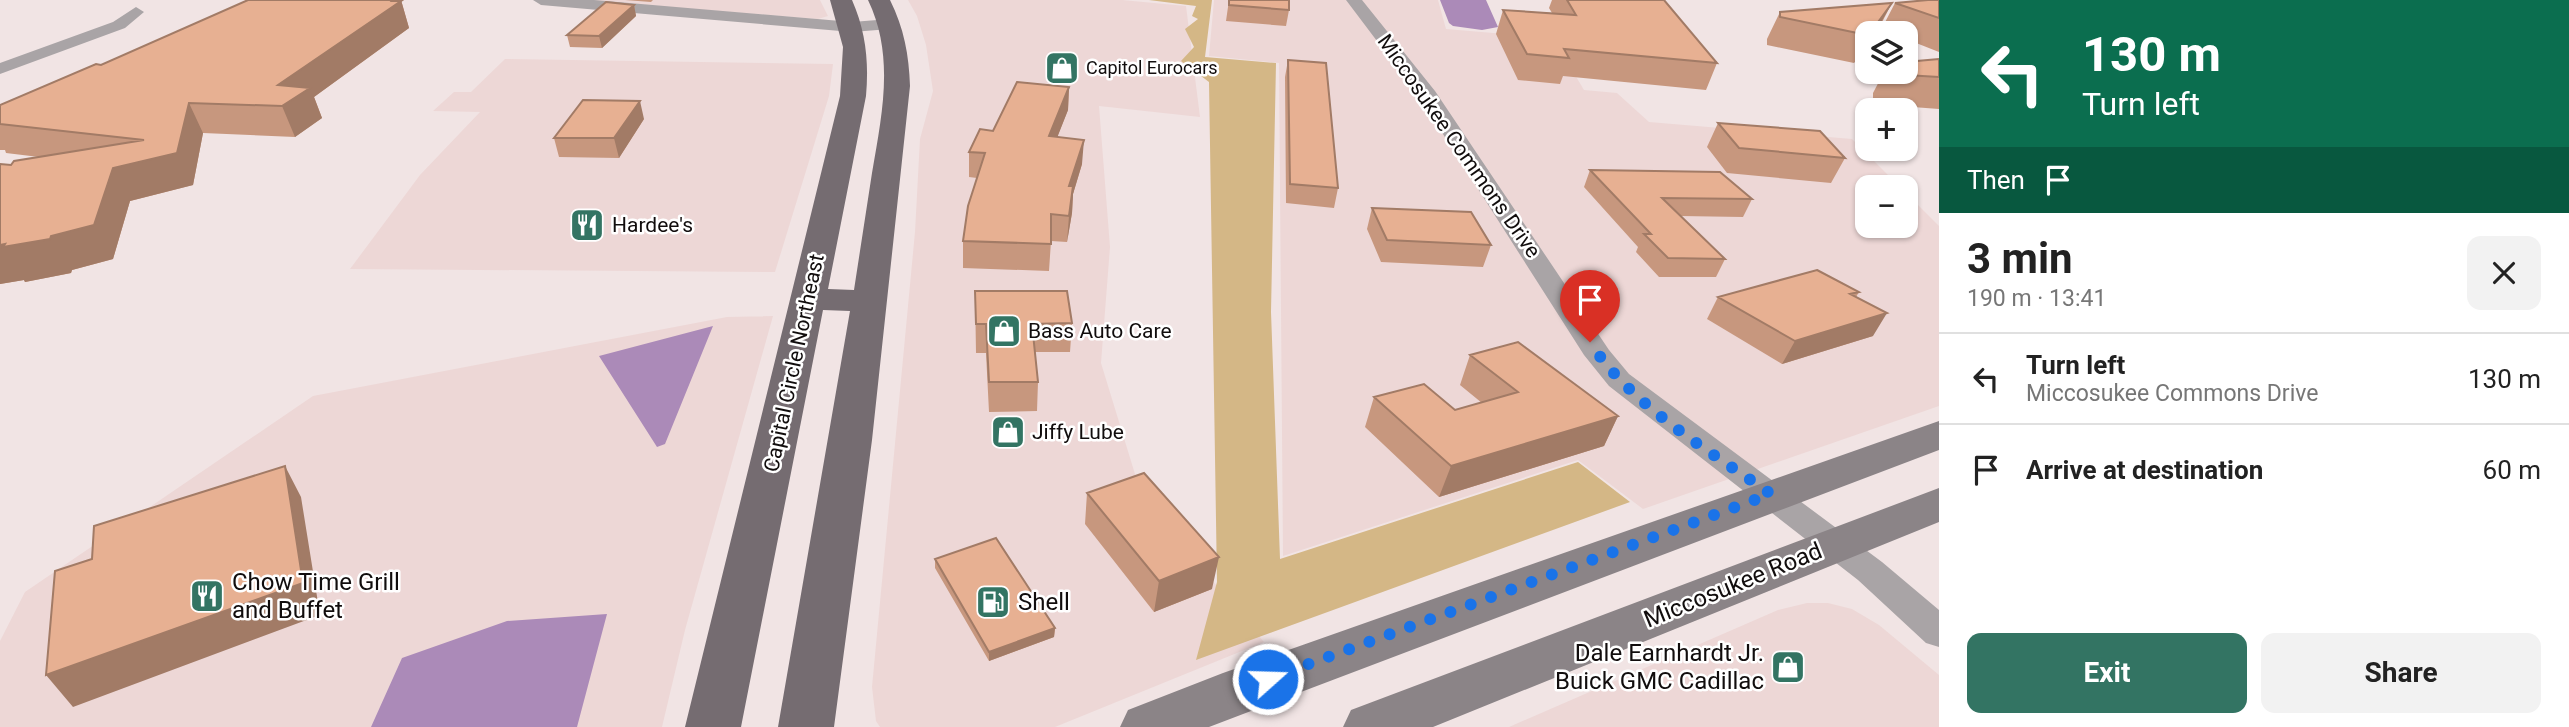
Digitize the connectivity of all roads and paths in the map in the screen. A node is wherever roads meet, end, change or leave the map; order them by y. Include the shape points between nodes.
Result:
1 (541, 0) edge
2 (841, 0) edge
3 (879, 0) edge
4 (1354, 0) edge
5 (136, 12) dead end
6 (890, 24) junction
7 (852, 27) junction
8 (0, 69) edge
9 (893, 128) junction
10 (846, 132) junction
11 (807, 299) junction
12 (870, 301) junction
13 (1939, 435) edge
14 (1771, 494) junction
15 (1939, 504) edge
16 (1836, 545) junction
17 (1939, 632) edge
18 (816, 718) edge
19 (713, 727) edge
20 (1148, 727) edge
21 (1371, 727) edge

1 - 7 street
2 - 7 main road, Capital Circle Northeast
3 - 6 main road
4 - 14 street, Miccosukee Commons Drive via 1428,95 1598,355 1619,380
5 - 8 street via 119,25
6 - 7 street
6 - 9 main road via 898,71
7 - 10 main road, Capital Circle Northeast via 858,56
9 - 10 main road
9 - 12 main road
10 - 11 main road, Capital Circle Northeast
11 - 12 main road
11 - 19 main road, Capital Circle Northeast
12 - 18 main road
13 - 14 street
14 - 16 street, Miccosukee Commons Drive
14 - 20 street
15 - 16 street, Miccosukee Road
16 - 17 street, Miccosukee Commons Drive
16 - 21 street, Miccosukee Road

